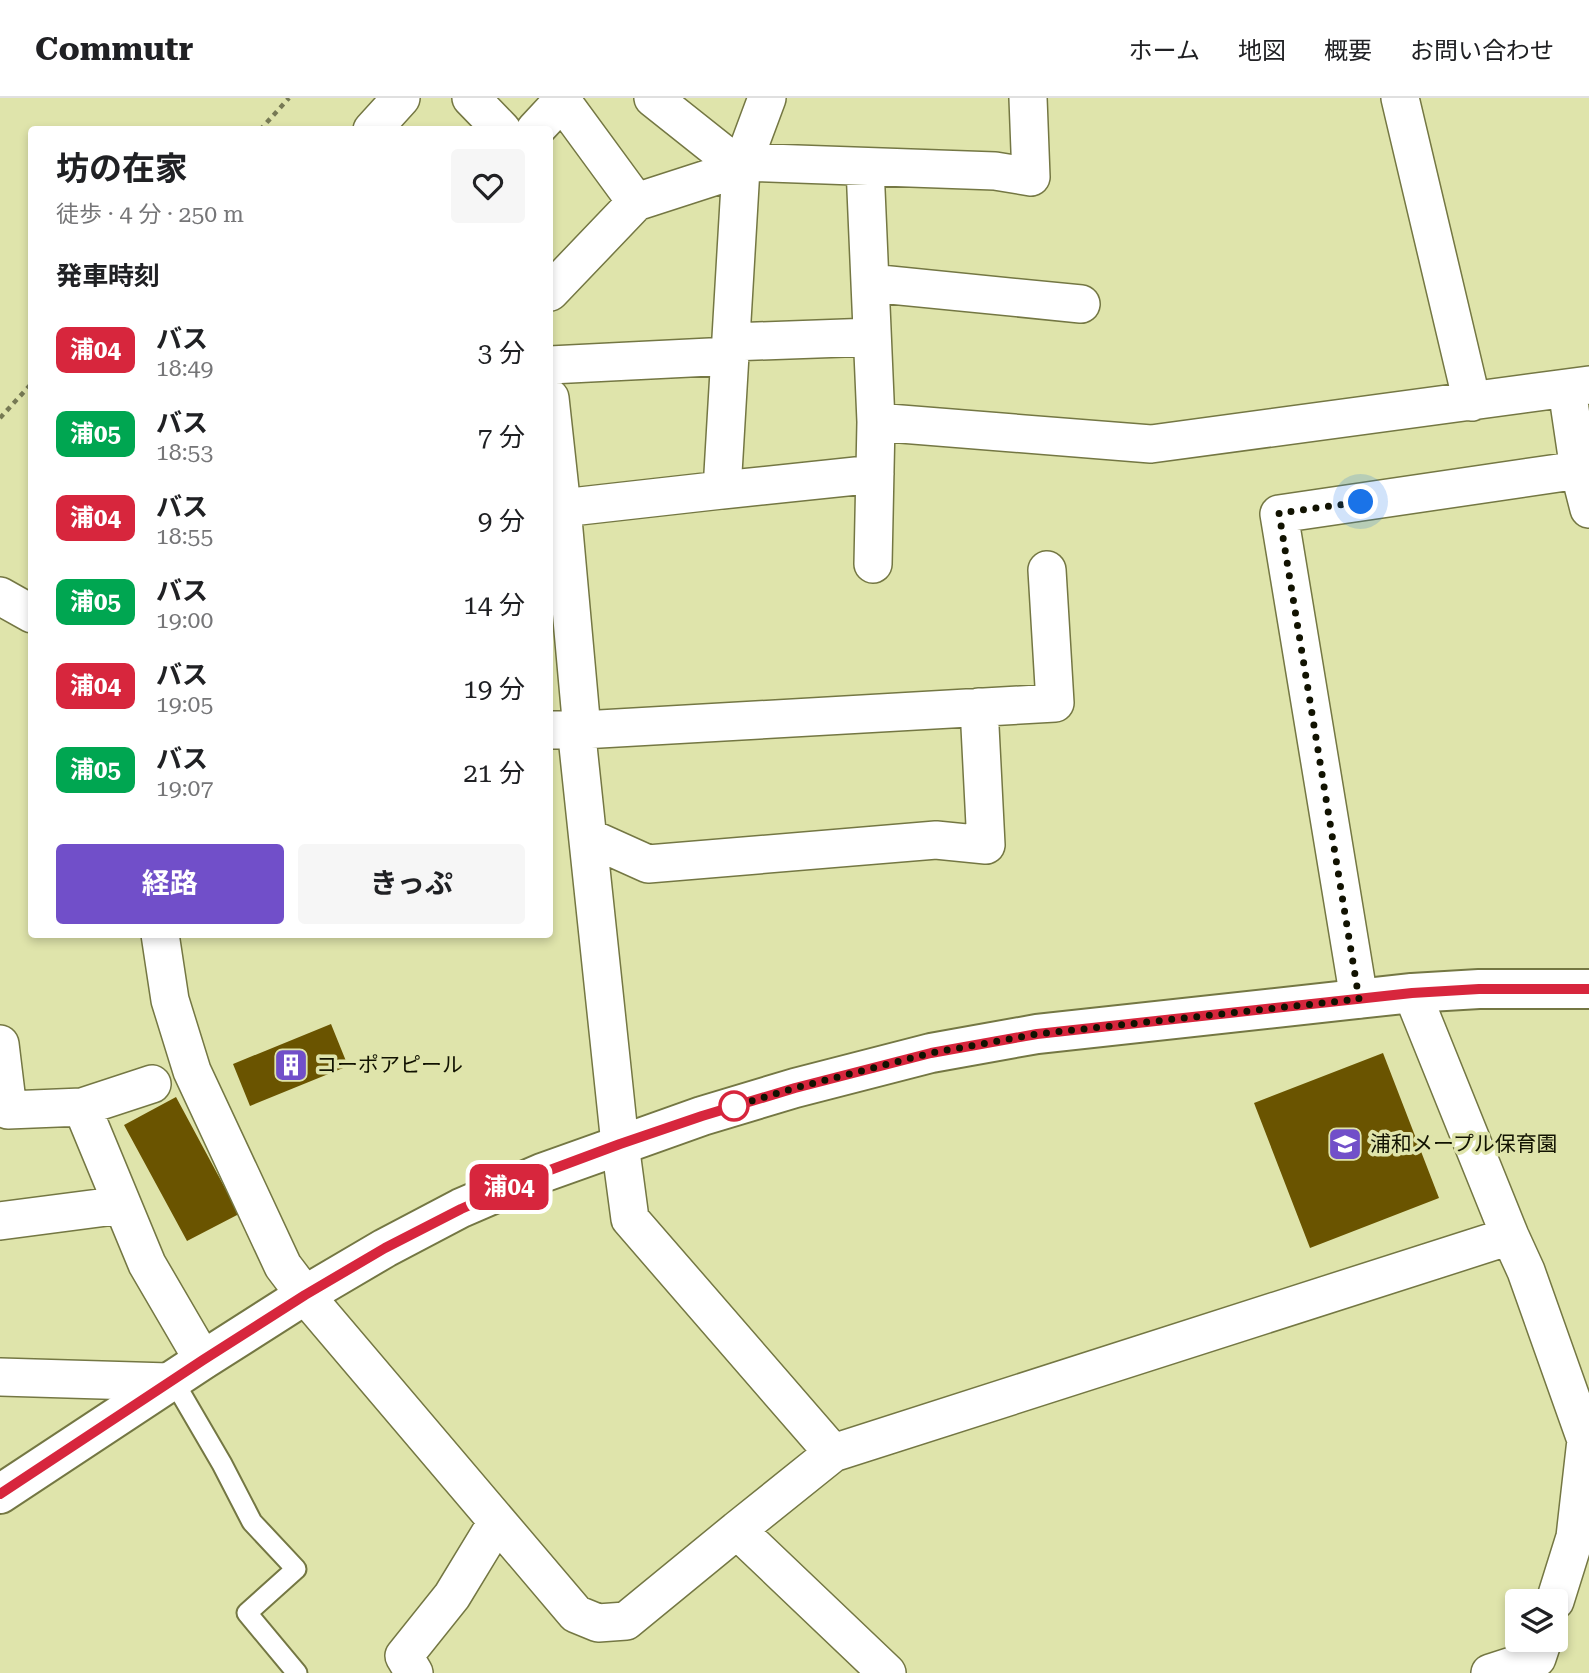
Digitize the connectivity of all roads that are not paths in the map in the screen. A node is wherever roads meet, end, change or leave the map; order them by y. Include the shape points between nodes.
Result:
1 (401, 98) edge
2 (471, 98) edge
3 (653, 98) edge
4 (767, 98) edge
5 (1028, 98) edge
6 (1400, 98) edge
7 (376, 126) edge
8 (498, 126) edge
9 (539, 126) edge
10 (742, 165) junction
11 (864, 167) junction
12 (636, 202) junction
13 (870, 283) junction
14 (553, 289) edge
15 (1081, 304) dead end
16 (873, 337) junction
17 (731, 349) junction
18 (553, 365) edge
19 (1578, 387) edge
20 (1472, 402) junction
21 (876, 422) junction
22 (553, 450) edge
23 (1579, 470) junction
24 (875, 474) junction
25 (722, 490) junction
26 (562, 508) junction
27 (1589, 509) edge
28 (873, 564) dead end
29 (1047, 570) dead end
30 (0, 596) edge
31 (28, 612) edge
32 (979, 707) junction
33 (566, 730) edge
34 (588, 837) junction
35 (161, 938) edge
36 (1589, 989) edge
37 (1412, 993) junction
38 (1359, 999) junction
39 (0, 1044) edge
40 (152, 1084) dead end
41 (82, 1107) junction
42 (620, 1144) junction
43 (122, 1205) junction
44 (0, 1221) edge
45 (1510, 1236) junction
46 (305, 1295) junction
47 (182, 1374) junction
48 (0, 1377) edge
49 (1587, 1439) edge
50 (833, 1453) junction
51 (0, 1494) edge
52 (497, 1522) junction
53 (737, 1530) junction
54 (1559, 1589) edge
55 (1539, 1652) edge
56 (399, 1667) edge
57 (297, 1673) edge
58 (887, 1673) edge
59 (1490, 1673) edge

1 - 7 street
2 - 8 street
3 - 10 street
4 - 10 street
5 - 11 street via 1031,177
6 - 20 street
9 - 12 street via 562,101
10 - 11 street
10 - 12 street
10 - 17 street
11 - 13 street
12 - 14 street
13 - 15 street
13 - 16 street
16 - 17 street
16 - 21 street
17 - 18 street
17 - 25 street
19 - 20 street
19 - 23 street
20 - 21 street via 1151,444
21 - 24 street
22 - 26 street
23 - 27 street
23 - 38 street via 1279,513
24 - 25 street
24 - 28 street
25 - 26 street
26 - 33 street
29 - 32 street via 1055,703
30 - 31 street
32 - 33 street
32 - 34 street via 986,845 936,841 648,864
33 - 34 street via 578,746
34 - 42 street
35 - 46 street via 170,1000 192,1071 283,1266
36 - 37 street
37 - 38 street
37 - 45 street
38 - 42 street via 1037,1034 931,1053 795,1088
39 - 41 street via 8,1110
40 - 41 street
41 - 43 street
42 - 46 street via 461,1209
42 - 50 street via 630,1219
43 - 44 street
43 - 47 street via 147,1264
45 - 49 street
45 - 50 street
46 - 47 street
46 - 52 street
47 - 48 street
47 - 51 street
47 - 57 lane via 252,1522 296,1569 247,1613
49 - 54 street via 1575,1536
50 - 53 street
52 - 53 street via 576,1614 598,1623 626,1621
52 - 56 street via 452,1596
53 - 58 street
55 - 59 street via 1537,1658

